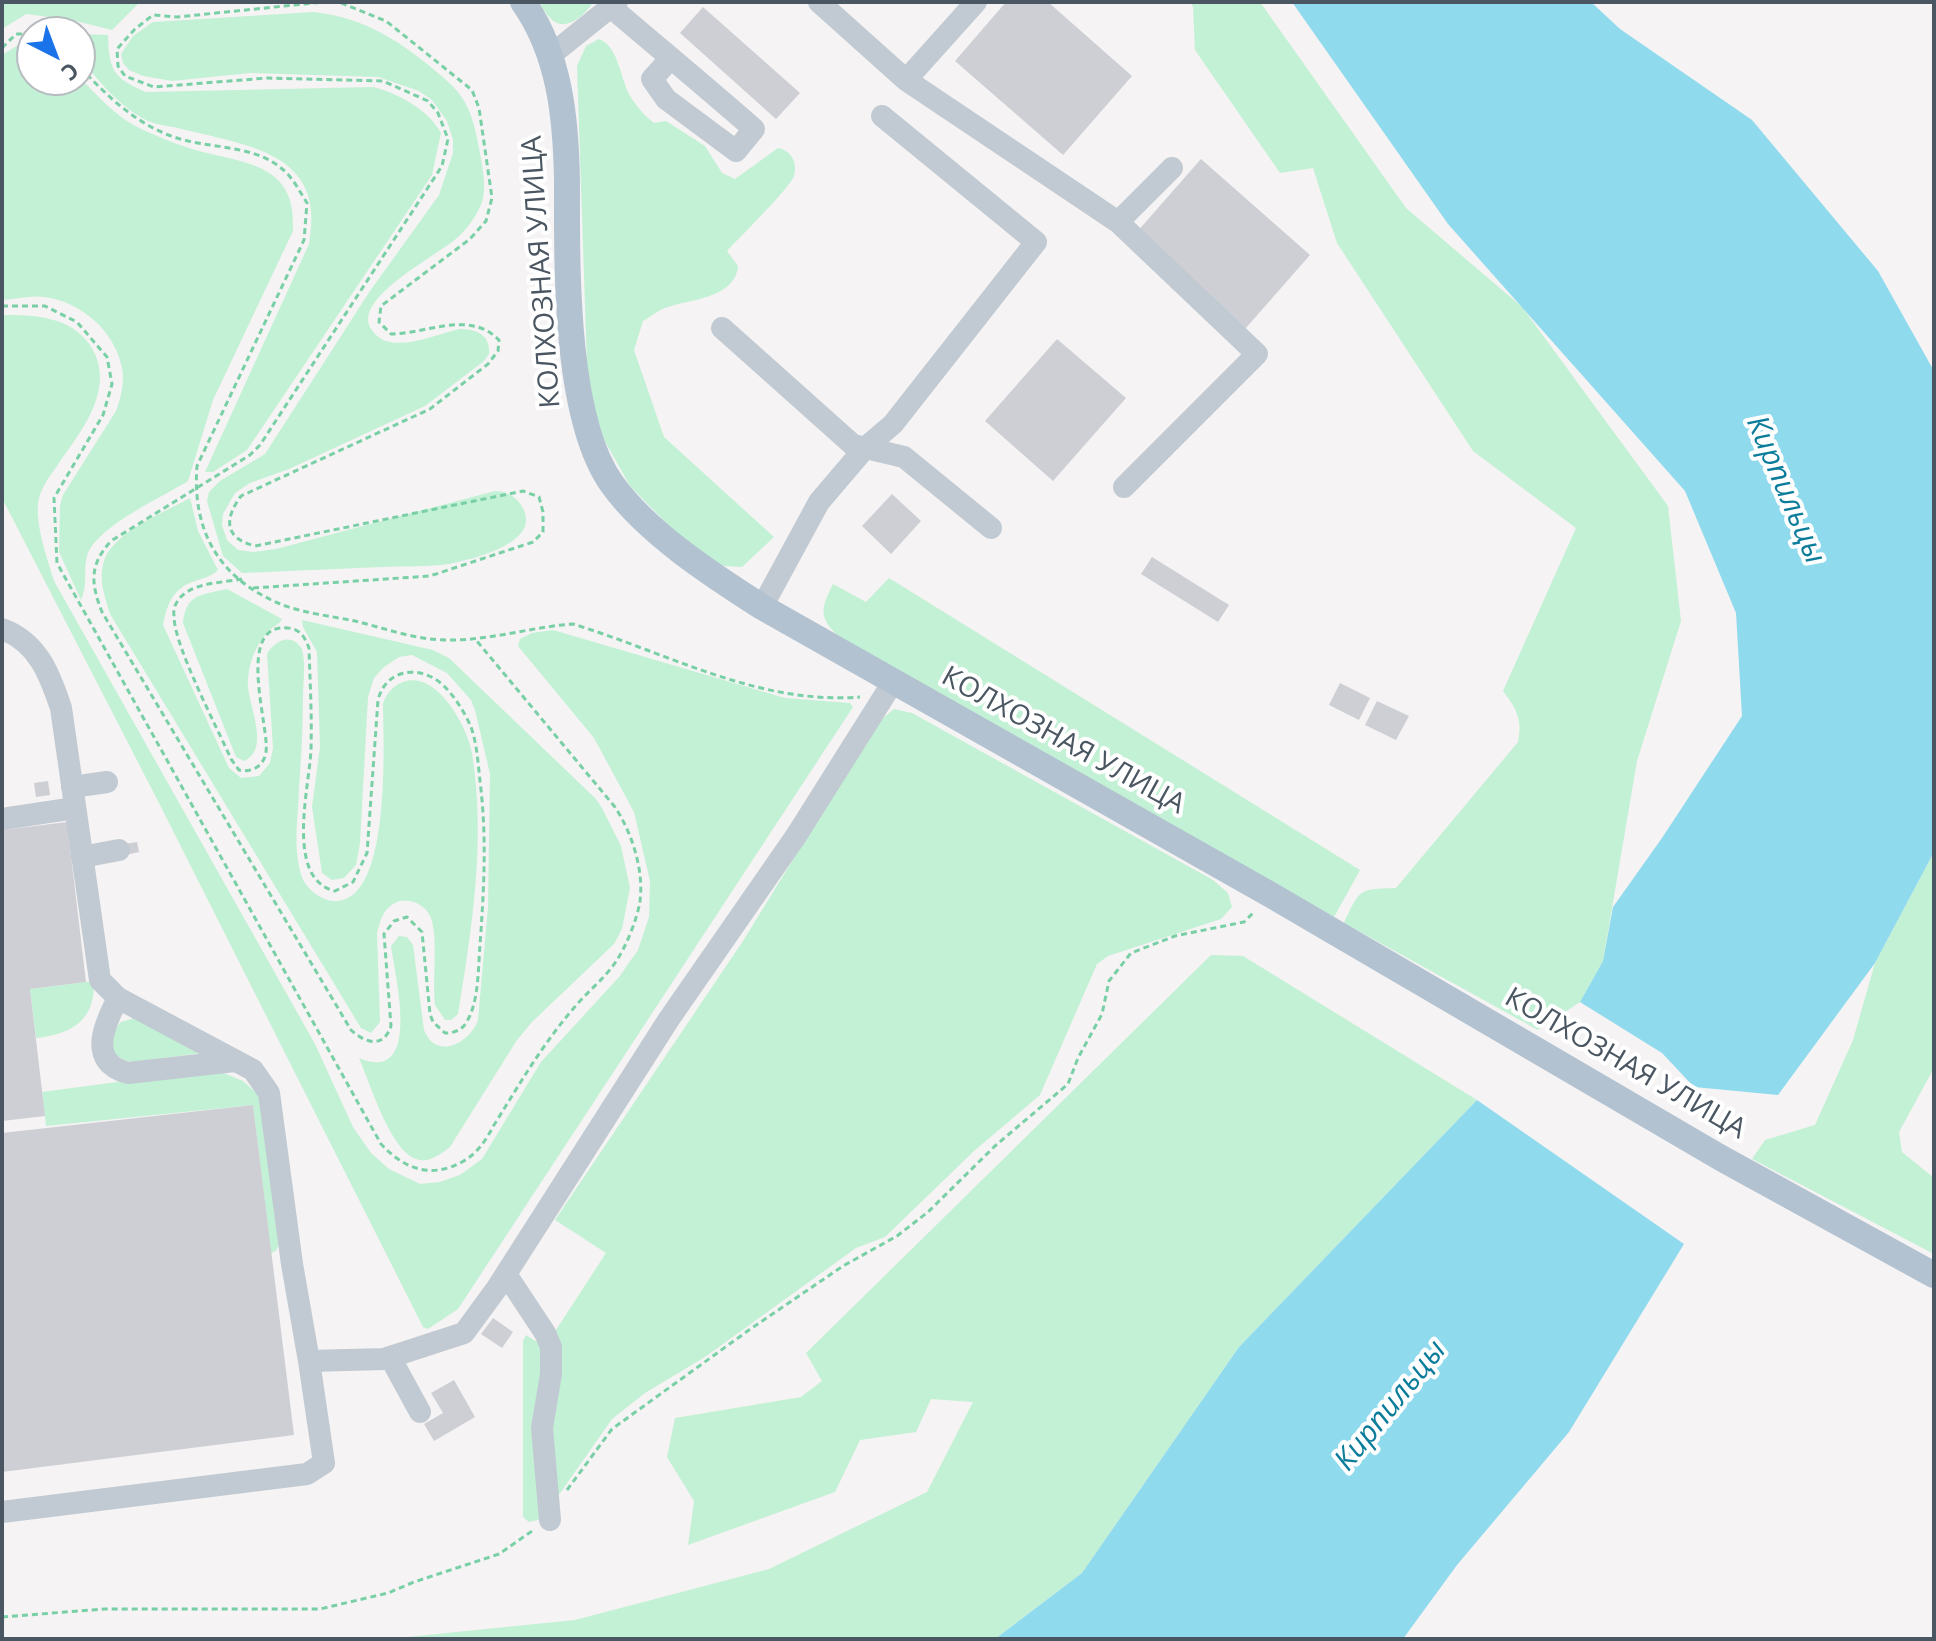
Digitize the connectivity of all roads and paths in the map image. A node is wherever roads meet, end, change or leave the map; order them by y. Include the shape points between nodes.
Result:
1 (324, 2) edge
2 (339, 2) edge
3 (523, 2) edge
4 (819, 2) edge
5 (976, 2) edge
6 (615, 5) edge
7 (551, 55) junction
8 (671, 58) junction
9 (906, 80) junction
10 (96, 84) edge
11 (882, 116) dead end
12 (1172, 168) dead end
13 (1118, 222) junction
14 (2, 306) edge
15 (722, 328) dead end
16 (865, 448) junction
17 (1124, 487) dead end
18 (195, 490) junction
19 (991, 528) dead end
20 (242, 579) junction
21 (253, 588) junction
22 (762, 607) junction
23 (2, 629) edge
24 (476, 640) junction
25 (888, 688) junction
26 (107, 782) dead end
27 (74, 797) junction
28 (2, 819) edge
29 (119, 850) dead end
30 (82, 857) junction
31 (1271, 895) junction
32 (118, 998) junction
33 (235, 1061) junction
34 (506, 1274) junction
35 (1934, 1275) edge
36 (390, 1357) junction
37 (309, 1361) junction
38 (420, 1412) dead end
39 (2, 1512) edge
40 (550, 1520) junction
41 (2, 1617) edge

1 - 18 path via 153,15 117,49 125,76 154,87 267,78 383,81 428,101 448,139 442,166 260,445
2 - 21 path via 386,21 472,90 492,198 486,221 470,239 381,306 379,322 391,334 469,322 490,331 499,340 498,351 430,409 241,496 229,526 238,539 255,546 523,491 539,497 543,532 533,542 430,576
3 - 7 main road, КОЛХОЗНАЯ УЛИЦА
4 - 9 lane
5 - 9 lane
6 - 7 lane
6 - 8 lane
7 - 22 main road, КОЛХОЗНАЯ УЛИЦА via 566,140 567,266 579,402 593,447 611,484 660,533 709,574
8 - 8 lane via 754,129 736,151 666,99 652,79
9 - 13 lane
10 - 18 path via 136,118 174,137 251,153 282,168 307,203 304,240 197,466
11 - 16 lane via 1036,242 893,424
12 - 13 lane
13 - 17 lane via 1257,354
14 - 24 path via 45,306 77,322 107,357 112,384 103,415 54,498 57,563 381,1144 403,1164 431,1172 461,1163 482,1145 542,1048 615,963 640,899 634,846 615,807
15 - 16 lane via 853,445
16 - 19 lane via 904,457
16 - 22 lane via 819,502
18 - 20 path via 208,542
18 - 20 path via 120,533 97,558 96,596 102,612 351,1030 374,1043 389,1032 384,934 394,921 407,917 422,932 433,1022 445,1033 460,1029 467,1022 476,985 486,864 477,748 469,723 436,679 409,671 386,682 378,700 367,853 353,882 335,891 322,885 309,868 305,848 311,750 309,648 304,637 284,628 263,645 256,671 267,752 259,766 245,772 231,759 179,642 173,619 179,599 193,588
20 - 21 path
21 - 24 path via 279,603 424,638
22 - 25 main road, КОЛХОЗНАЯ УЛИЦА
23 - 27 lane via 13,633 47,667 61,708
24 - 25 path via 573,624 747,685 795,696 838,698
25 - 31 main road, КОЛХОЗНАЯ УЛИЦА
25 - 34 lane
26 - 27 lane
27 - 28 lane
27 - 30 lane
29 - 30 lane
30 - 32 lane via 100,980
31 - 35 main road, КОЛХОЗНАЯ УЛИЦА via 1721,1158
31 - 40 path via 1244,922 1175,936 1131,953 1109,981 1102,1014 1068,1084 897,1236 819,1282 612,1429
32 - 33 lane
32 - 33 lane via 102,1039 105,1058 115,1069 128,1073
33 - 37 lane via 253,1070 269,1093
34 - 36 lane via 464,1333
34 - 40 lane via 551,1347 542,1428
36 - 37 lane
36 - 38 lane
37 - 39 lane via 324,1463 307,1474
40 - 41 path via 499,1554 388,1593 320,1609 104,1609

